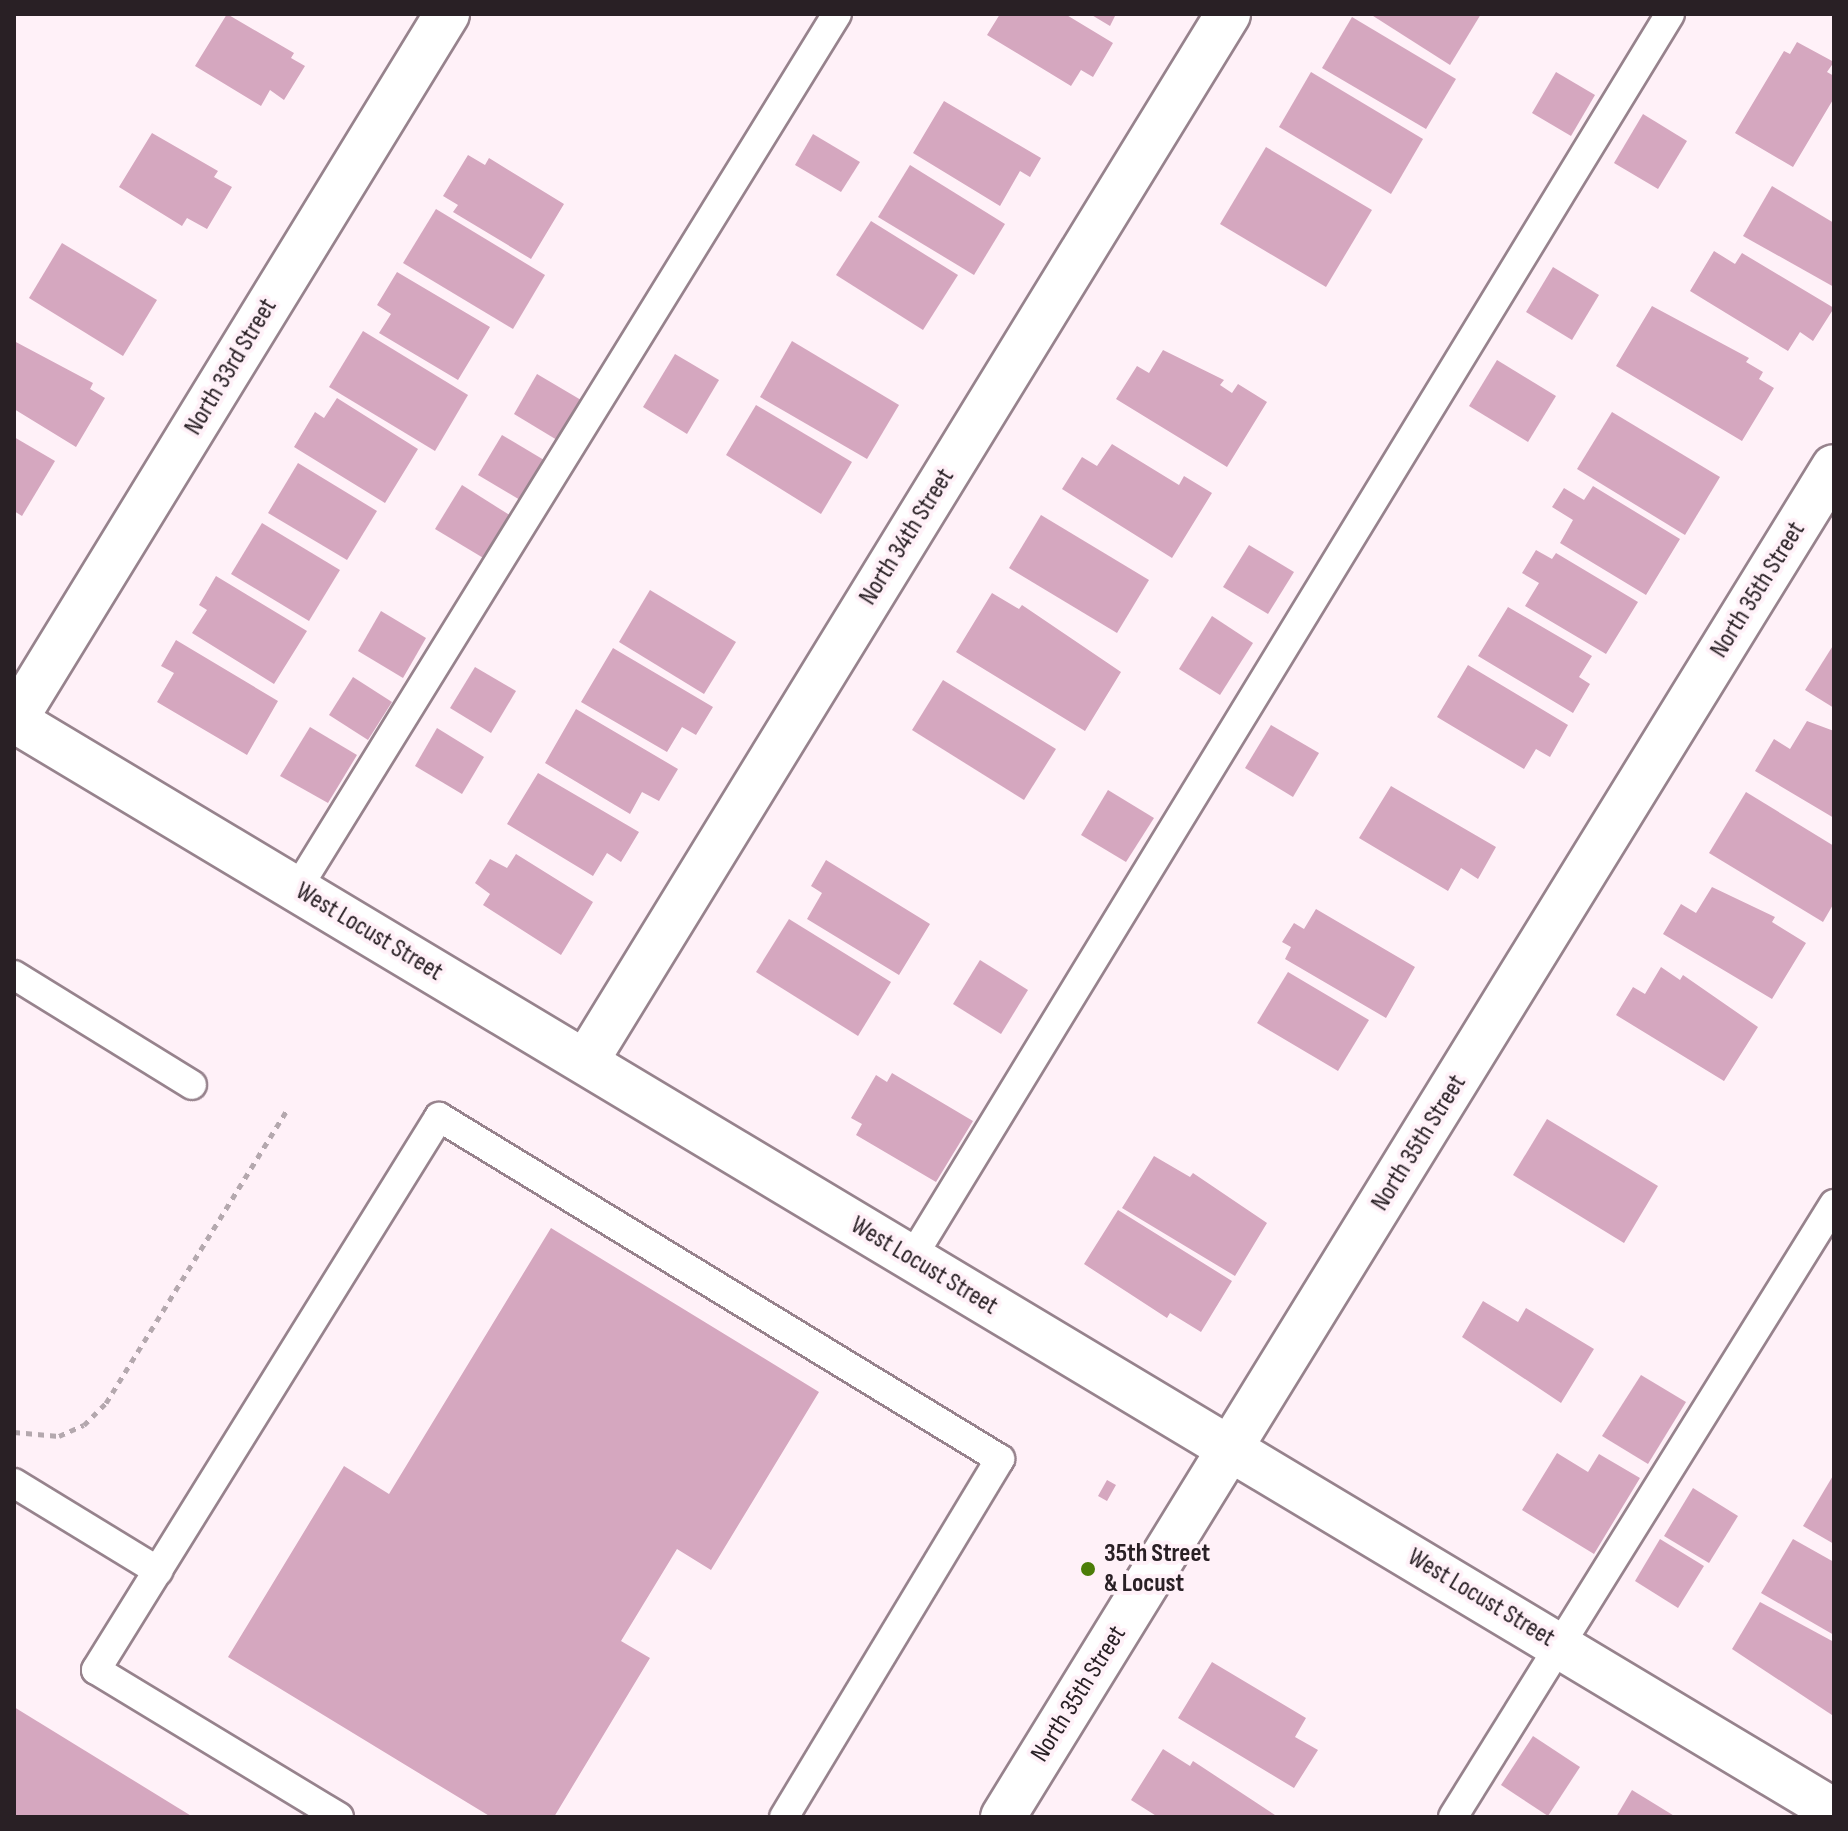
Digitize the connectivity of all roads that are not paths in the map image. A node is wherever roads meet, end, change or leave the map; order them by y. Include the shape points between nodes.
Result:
1 (447, 14) edge
2 (837, 14) edge
3 (1228, 14) edge
4 (1670, 14) edge
5 (1834, 467) edge
6 (14, 721) edge
7 (297, 889) junction
8 (14, 975) edge
9 (586, 1061) junction
10 (192, 1085) dead end
11 (1834, 1204) edge
12 (911, 1259) junction
13 (1230, 1450) junction
14 (14, 1483) edge
15 (158, 1571) junction
16 (1559, 1644) junction
17 (1834, 1811) edge
18 (339, 1817) edge
19 (784, 1817) edge
20 (1003, 1817) edge
21 (1453, 1817) edge

1 - 6 street, North 33rd Street
2 - 7 lane
3 - 9 street, North 34th Street
4 - 12 lane
5 - 13 street, North 35th Street
6 - 7 street, West Locust Street
7 - 9 street, West Locust Street
8 - 10 lane
9 - 12 street, West Locust Street
11 - 16 lane
12 - 13 street, West Locust Street
13 - 16 street, West Locust Street
13 - 20 street, North 35th Street
14 - 15 lane
15 - 18 lane via 96,1670
15 - 19 lane via 439,1117 1000,1459
16 - 17 street, West Locust Street
16 - 21 lane

